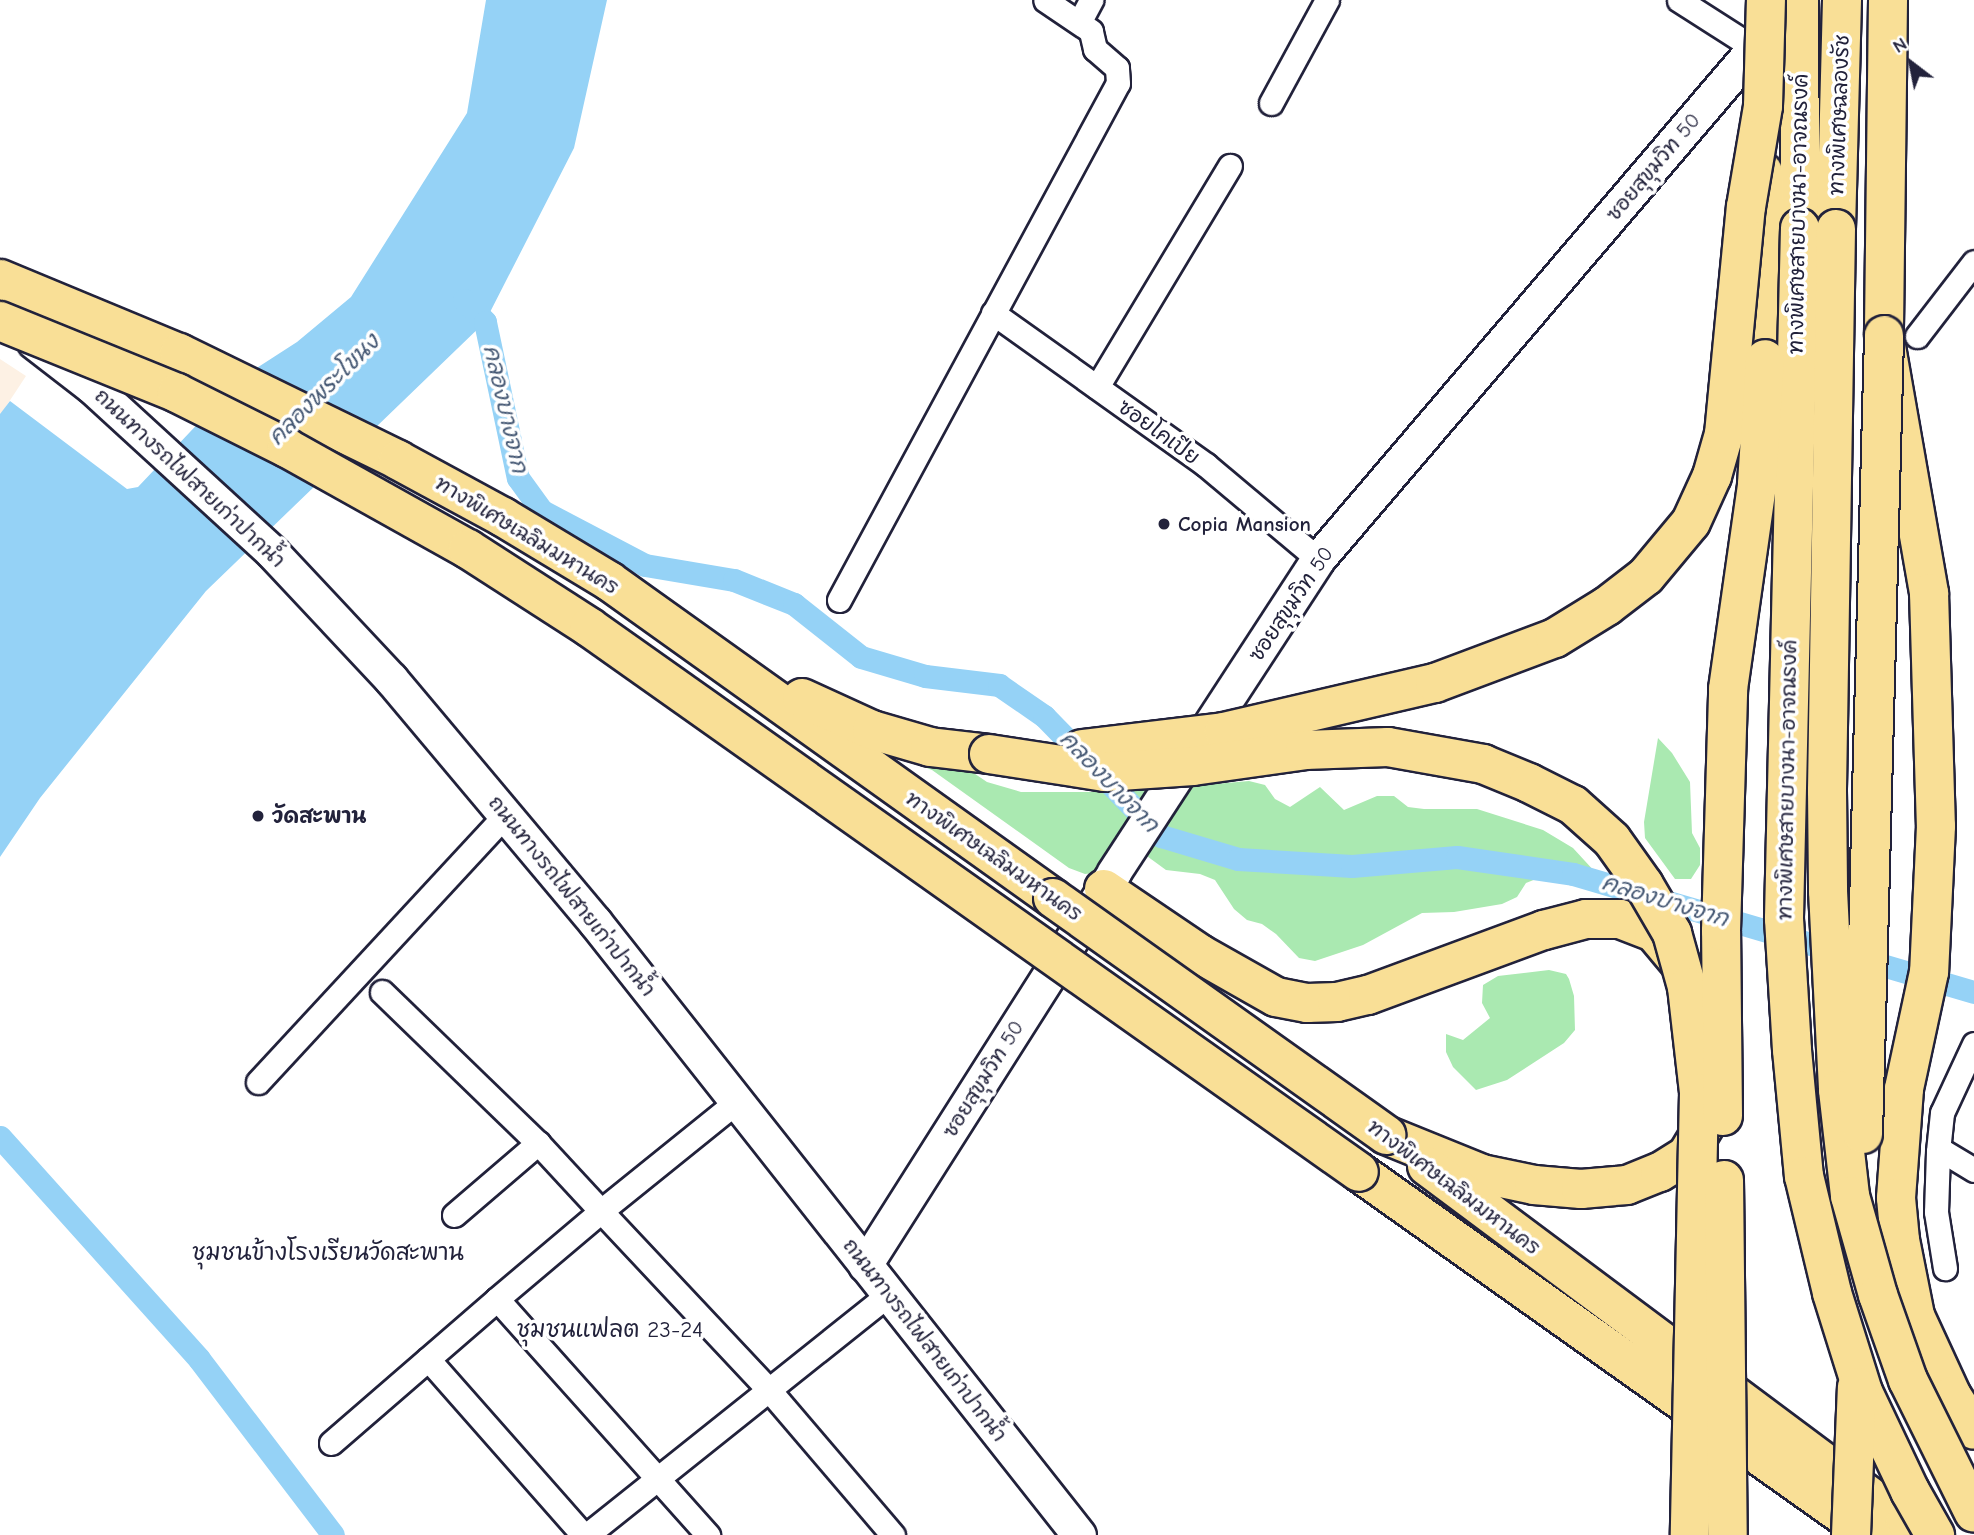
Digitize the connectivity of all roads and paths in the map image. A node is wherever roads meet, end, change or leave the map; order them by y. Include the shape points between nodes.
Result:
1 (1045, 0) edge
2 (1091, 0) edge
3 (1327, 0) edge
4 (1679, 0) edge
5 (1766, 0) edge
6 (1797, 0) edge
7 (1842, 0) edge
8 (1888, 0) edge
9 (1080, 21) junction
10 (1754, 48) junction
11 (1271, 103) dead end
12 (1763, 106) junction
13 (1230, 166) dead end
14 (1836, 229) joint
15 (1974, 262) edge
16 (0, 279) edge
17 (993, 313) junction
18 (0, 320) edge
19 (1901, 335) junction
20 (1097, 387) junction
21 (1318, 559) junction
22 (608, 581) junction
23 (839, 600) dead end
24 (989, 754) junction
25 (506, 814) junction
26 (1104, 889) junction
27 (382, 992) dead end
28 (1974, 1044) edge
29 (258, 1082) dead end
30 (736, 1102) junction
31 (1386, 1135) junction
32 (538, 1143) junction
33 (1938, 1152) junction
34 (1974, 1170) edge
35 (601, 1211) junction
36 (454, 1214) dead end
37 (865, 1265) junction
38 (1945, 1268) dead end
39 (889, 1294) junction
40 (497, 1299) junction
41 (428, 1359) junction
42 (769, 1390) junction
43 (1974, 1430) edge
44 (331, 1443) dead end
45 (659, 1478) junction
46 (1974, 1513) edge
47 (585, 1535) edge
48 (709, 1535) edge
49 (893, 1535) edge
50 (1079, 1535) edge
51 (1690, 1535) edge
52 (1728, 1535) edge
53 (1851, 1535) edge
54 (1871, 1535) edge
55 (1927, 1535) edge
56 (1935, 1535) edge

1 - 9 street
2 - 9 street
3 - 11 street
4 - 10 street
5 - 12 highway, bridge
6 - 10 main road, ซอยสุขุมวิท 50
6 - 56 highway, ทางพิเศษสายบางนา-อาจณรงค์, bridge via 1800,228 1784,919 1792,1050 1804,1176 1832,1293 1863,1392
7 - 14 highway, ทางพิเศษฉลองรัช
8 - 19 highway
9 - 17 street via 1091,31 1095,49 1117,68 1118,83
10 - 21 main road, ซอยสุขุมวิท 50
12 - 24 highway, bridge via 1746,207 1724,434 1712,476 1691,522 1646,576 1555,638 1435,683 1224,732
12 - 52 highway, bridge via 1765,359 1757,484 1728,689 1721,931
13 - 20 street
14 - 46 highway, ทางพิเศษสายบางนา-อาจณรงค์, bridge via 1827,816 1838,1090 1850,1196 1878,1295 1908,1380
15 - 19 street
16 - 22 highway, ทางพิเศษเฉลิมมหานคร via 178,353 290,406 503,517
17 - 20 street, ซอยโคเปีย
17 - 23 street
18 - 25 main road, ถนนทางรถไฟสายเก่าปากน้ำ via 61,363 139,429 272,552 391,679
18 - 54 highway, ทางพิเศษเฉลิมมหานคร, bridge via 177,393 369,492 589,627
19 - 43 highway, bridge via 1929,593 1936,826 1929,972 1904,1089 1896,1198 1915,1316 1952,1396
19 - 53 highway, bridge
20 - 21 street, ซอยโคเปีย via 1206,465
21 - 26 main road, ซอยสุขุมวิท 50, bridge
22 - 24 highway via 809,702 872,730 916,743
22 - 31 highway, ทางพิเศษเฉลิมมหานคร, bridge
24 - 51 highway, bridge via 1105,772 1193,766 1305,750 1388,747 1483,764 1529,783 1573,805 1612,840 1672,933 1687,987 1699,1093
25 - 29 street
25 - 30 main road, ถนนทางรถไฟสายเก่าปากน้ำ
26 - 31 highway via 1254,985 1276,997 1307,1003 1368,995 1544,930 1586,919 1620,919 1654,932 1682,964 1705,1012 1716,1094 1705,1128 1687,1155 1627,1185 1534,1185 1482,1174
26 - 37 main road, ซอยสุขุมวิท 50
27 - 32 street
28 - 33 street via 1942,1113
30 - 35 street
30 - 37 main road, ถนนทางรถไฟสายเก่าปากน้ำ
31 - 55 highway, ทางพิเศษเฉลิมมหานคร
32 - 35 street
32 - 36 street
33 - 34 street
33 - 38 street via 1936,1212
35 - 40 street
35 - 42 street
37 - 39 main road, ถนนทางรถไฟสายเก่าปากน้ำ
39 - 42 street
39 - 50 main road, ถนนทางรถไฟสายเก่าปากน้ำ
40 - 41 street
40 - 45 street
41 - 44 street
41 - 47 street
42 - 45 street
42 - 49 street
45 - 47 street
45 - 48 street

